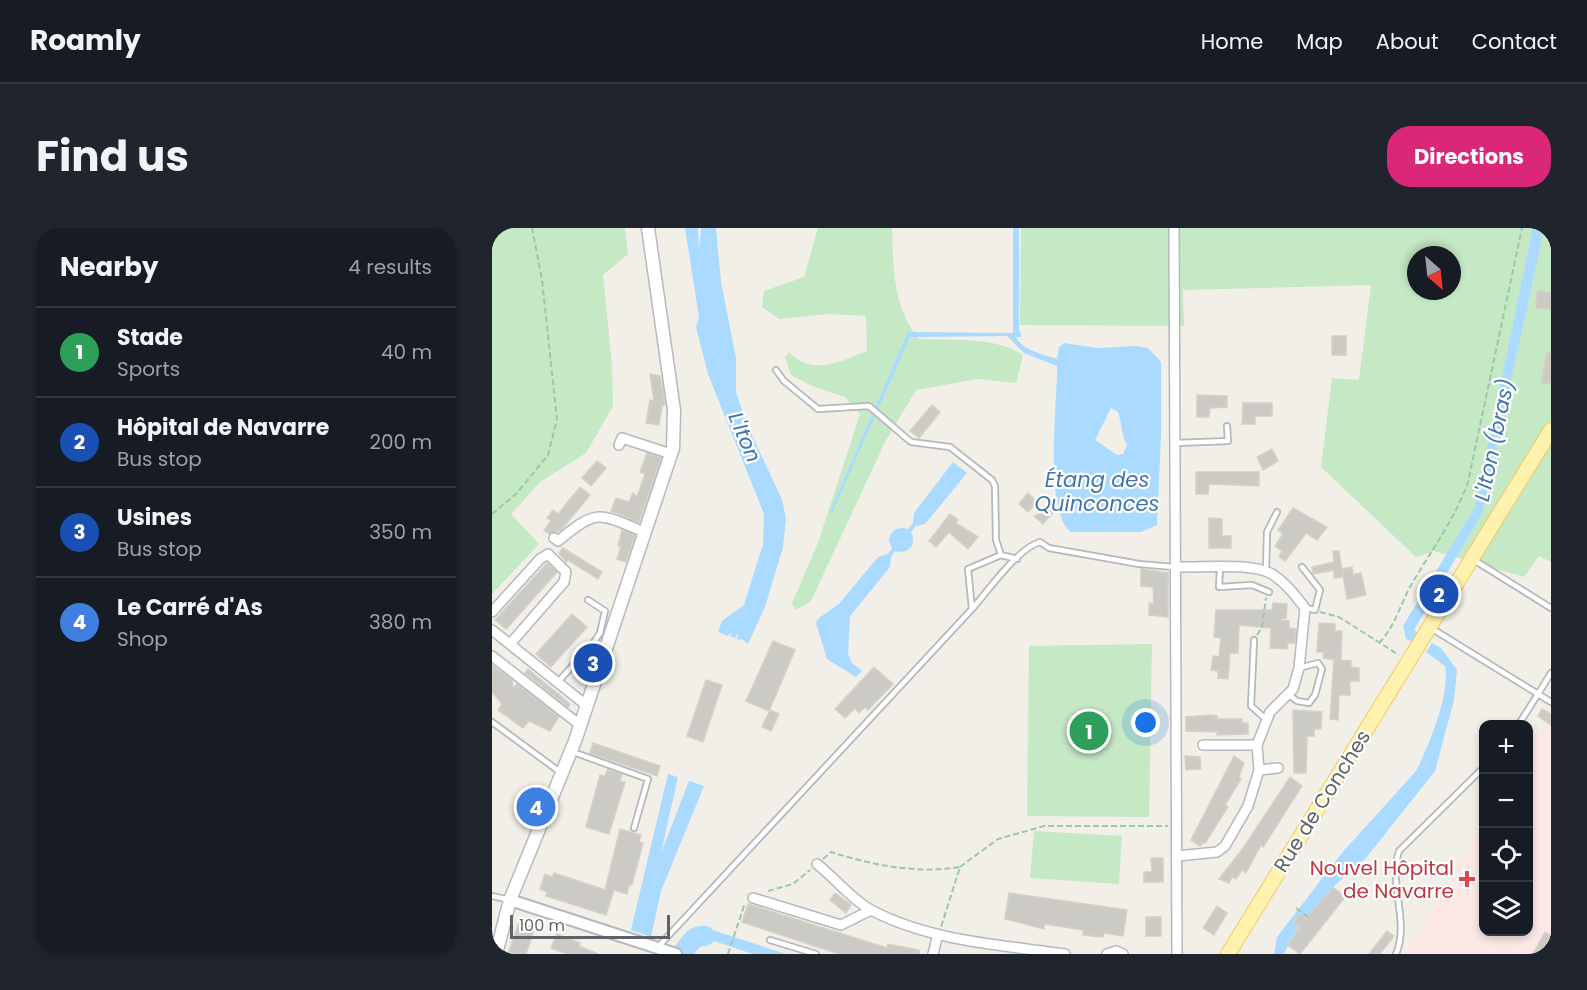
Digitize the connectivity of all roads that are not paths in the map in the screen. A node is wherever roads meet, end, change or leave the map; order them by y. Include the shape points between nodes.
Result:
1 (648, 228) edge
2 (1174, 228) edge
3 (776, 370) dead end
4 (1227, 426) dead end
5 (1551, 430) edge
6 (1173, 443) junction
7 (619, 446) dead end
8 (671, 454) junction
9 (1277, 512) dead end
10 (644, 532) junction
11 (554, 538) dead end
12 (1001, 555) junction
13 (1017, 558) junction
14 (1472, 559) junction
15 (1175, 567) junction
16 (1302, 567) dead end
17 (1220, 568) junction
18 (1266, 572) junction
19 (1269, 592) road end
20 (588, 600) dead end
21 (1551, 608) edge
22 (972, 609) junction
23 (1310, 609) junction
24 (492, 612) edge
25 (492, 630) edge
26 (1427, 630) junction
27 (1254, 640) road end
28 (510, 644) junction
29 (492, 656) edge
30 (1299, 668) junction
31 (1551, 673) edge
32 (557, 682) junction
33 (1288, 694) junction
34 (1538, 694) junction
35 (1551, 702) edge
36 (586, 705) junction
37 (1267, 720) junction
38 (1522, 720) edge
39 (492, 722) edge
40 (580, 725) junction
41 (1203, 745) dead end
42 (1257, 745) junction
43 (571, 751) junction
44 (1278, 768) dead end
45 (1259, 770) junction
46 (1479, 772) edge
47 (562, 774) junction
48 (634, 828) dead end
49 (1177, 856) junction
50 (817, 864) road end
51 (492, 896) edge
52 (753, 898) road end
53 (510, 900) junction
54 (871, 910) junction
55 (938, 934) junction
56 (770, 940) dead end
57 (654, 947) junction
58 (1044, 952) edge
59 (496, 954) edge
60 (676, 954) edge
61 (816, 954) edge
62 (933, 954) edge
63 (1065, 954) edge
64 (1107, 954) edge
65 (1123, 954) edge
66 (1177, 954) edge
67 (1228, 954) edge
68 (1396, 954) edge

1 - 8 main road via 674,410
2 - 6 street
3 - 12 lane via 818,409 869,406 911,442 943,444 976,466 995,486 996,540
4 - 6 lane via 1228,441
5 - 14 main road
6 - 15 street
7 - 8 street via 622,438
8 - 10 main road
9 - 18 lane via 1267,532
10 - 11 street via 614,519 591,516 558,541
10 - 36 main road
12 - 13 lane
12 - 22 lane via 968,569
13 - 15 lane via 1040,542 1049,548
13 - 22 lane
14 - 21 lane
14 - 26 main road
15 - 17 street
15 - 49 street
16 - 23 lane via 1320,590
17 - 18 street
17 - 19 lane via 1219,587 1252,585
18 - 23 street via 1290,587
20 - 32 lane via 605,611 600,633
22 - 57 lane
23 - 30 street
24 - 28 street via 548,554 566,572 564,582
25 - 28 street
26 - 34 lane
26 - 67 main road, Rue de Conches
27 - 37 lane via 1251,706
28 - 32 street
29 - 40 street
30 - 33 street
30 - 33 lane via 1318,663 1322,669 1315,694 1309,703
31 - 34 lane
32 - 36 street
33 - 37 street
34 - 35 lane
34 - 38 lane
36 - 40 main road
37 - 42 street
39 - 47 lane
40 - 43 main road
41 - 42 street
42 - 45 street
43 - 47 main road
43 - 48 lane via 648,779 650,783
44 - 45 street
45 - 49 street via 1248,806 1225,846 1217,852
46 - 68 lane via 1399,851 1397,897 1402,928
47 - 53 main road
49 - 66 street
50 - 54 street
51 - 53 lane
52 - 54 street via 842,925
53 - 57 street
53 - 59 main road
54 - 55 street
55 - 58 street
55 - 62 street
56 - 61 lane
57 - 60 street
58 - 63 street
64 - 65 street

